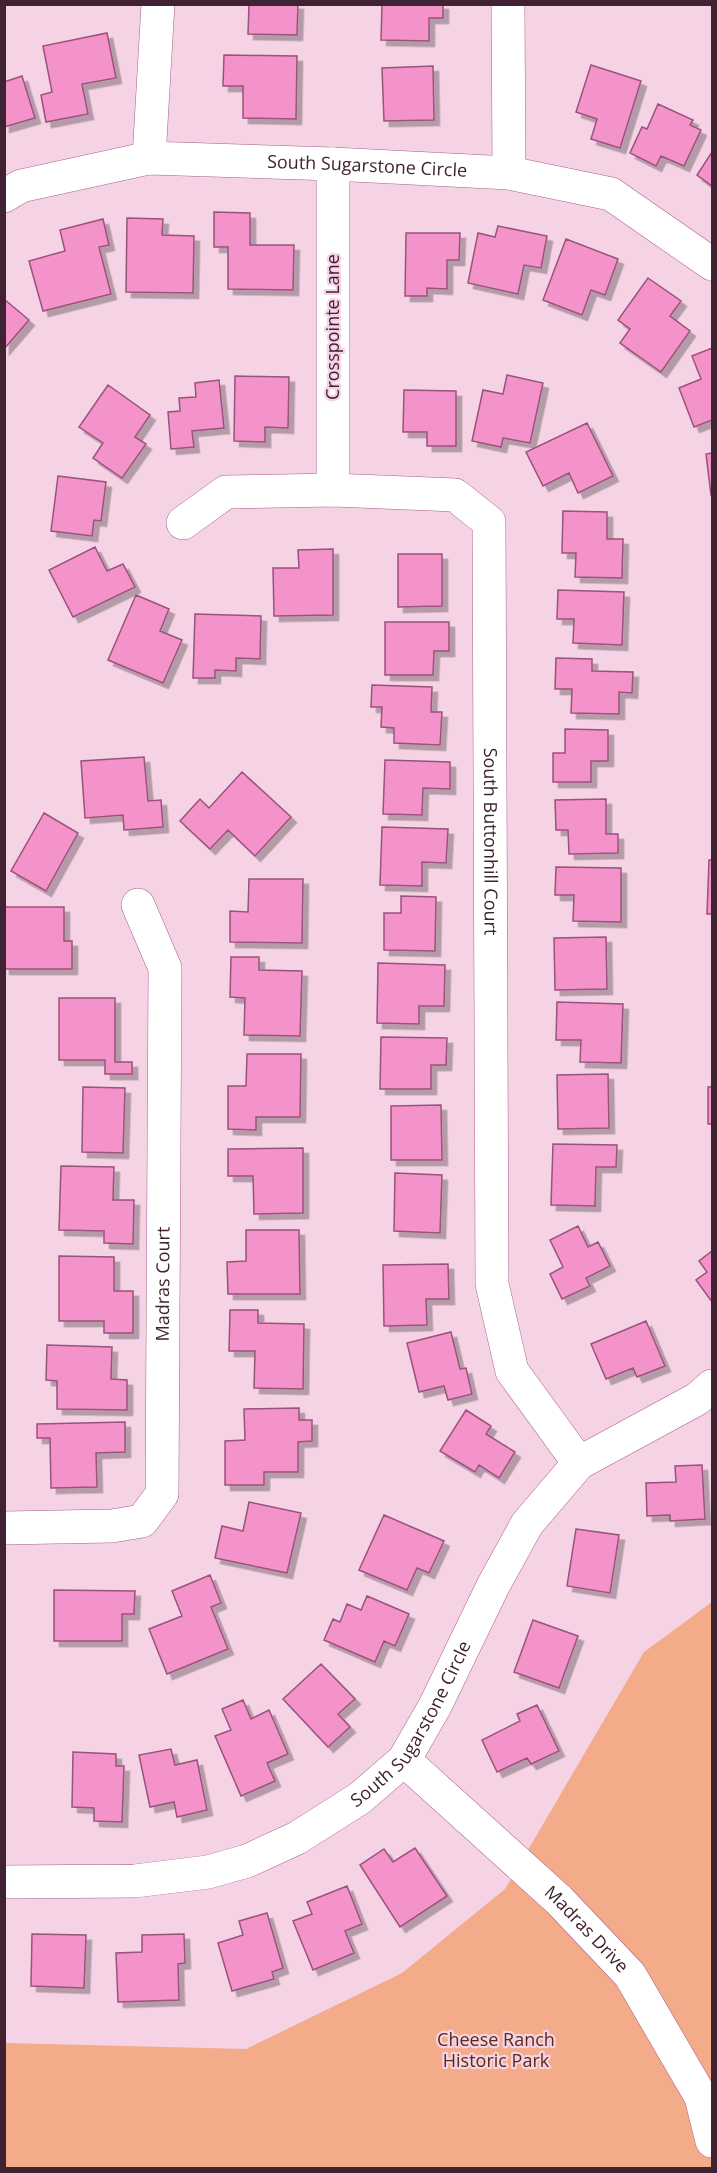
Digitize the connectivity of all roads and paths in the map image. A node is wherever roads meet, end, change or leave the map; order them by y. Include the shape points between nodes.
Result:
1 (158, 4) edge
2 (508, 4) edge
3 (149, 158) junction
4 (333, 164) junction
5 (509, 173) junction
6 (4, 196) edge
7 (712, 264) edge
8 (333, 490) junction
9 (183, 523) dead end
10 (138, 905) dead end
11 (712, 1386) edge
12 (579, 1463) junction
13 (4, 1528) edge
14 (404, 1760) junction
15 (4, 1882) edge
16 (712, 2141) edge

1 - 3 street
2 - 5 street
3 - 4 street, South Sugarstone Circle
3 - 6 street, South Sugarstone Circle via 21,186
4 - 5 street, South Sugarstone Circle
4 - 8 street, Crosspointe Lane
5 - 7 street, South Sugarstone Circle via 611,194
8 - 9 street, South Buttonhill Court via 226,492
8 - 12 street, South Buttonhill Court via 455,495 489,522 492,1284 512,1371
10 - 13 street, Madras Court via 165,968 162,1494 142,1521 112,1526
11 - 12 street, South Sugarstone Circle
12 - 14 street, South Sugarstone Circle via 527,1524
14 - 15 street, South Sugarstone Circle via 360,1798 297,1838 247,1861 208,1872 135,1881
14 - 16 street, Madras Drive via 559,1900 630,1975 701,2097

